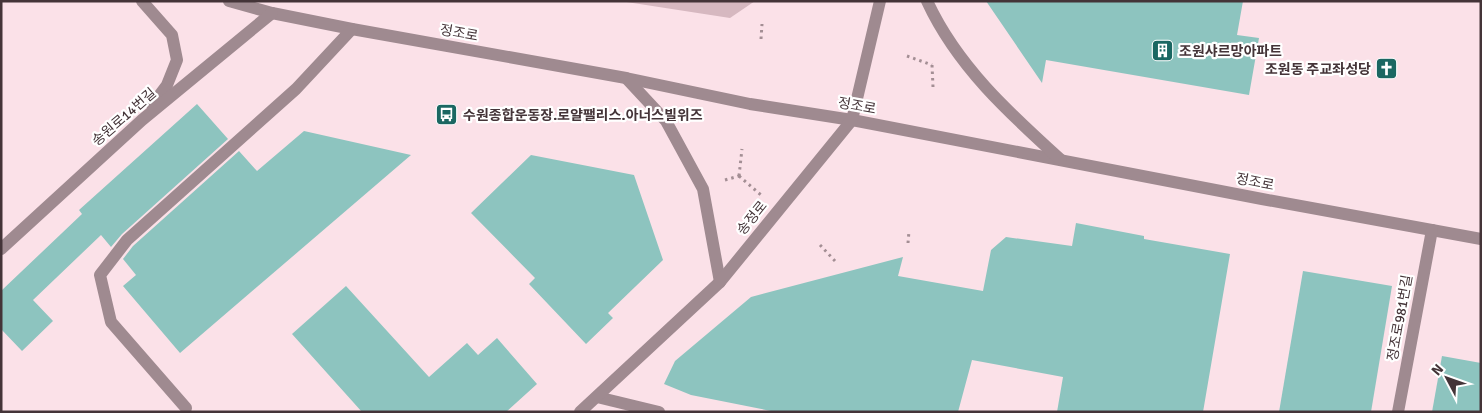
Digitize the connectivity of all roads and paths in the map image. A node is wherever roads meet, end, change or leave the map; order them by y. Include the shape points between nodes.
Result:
1 (142, 1) edge
2 (229, 1) edge
3 (880, 1) edge
4 (927, 1) edge
5 (272, 14) junction
6 (762, 24) dead end
7 (352, 29) junction
8 (761, 39) dead end
9 (907, 56) dead end
10 (626, 78) junction
11 (933, 87) dead end
12 (142, 120) junction
13 (852, 120) junction
14 (742, 149) dead end
15 (1061, 160) junction
16 (765, 199) dead end
17 (1432, 230) junction
18 (909, 231) dead end
19 (1481, 239) edge
20 (908, 243) dead end
21 (820, 245) dead end
22 (1, 250) edge
23 (835, 261) dead end
24 (720, 282) junction
25 (597, 397) junction
26 (186, 408) dead end
27 (580, 412) edge
28 (659, 412) edge
29 (1398, 412) edge

1 - 12 street via 172,35 177,60 167,85
2 - 5 street, 정조로
3 - 13 street, 송정로
4 - 15 street via 934,18 964,64 1004,109
5 - 7 street, 정조로
5 - 12 street, 송원로14번길
6 - 8 path
7 - 10 street, 정조로
7 - 26 street via 296,89 127,240 100,275 111,322
9 - 11 path via 932,65
10 - 13 street, 정조로 via 750,104
10 - 24 street via 666,121 702,189
12 - 22 street, 송원로14번길
13 - 15 street, 정조로
13 - 24 street, 송정로
14 - 16 path via 739,176
15 - 17 street, 정조로
17 - 19 street, 정조로
17 - 29 street, 정조로981번길
18 - 20 path
21 - 23 path
24 - 25 street, 송정로
25 - 27 street, 송정로
25 - 28 street

